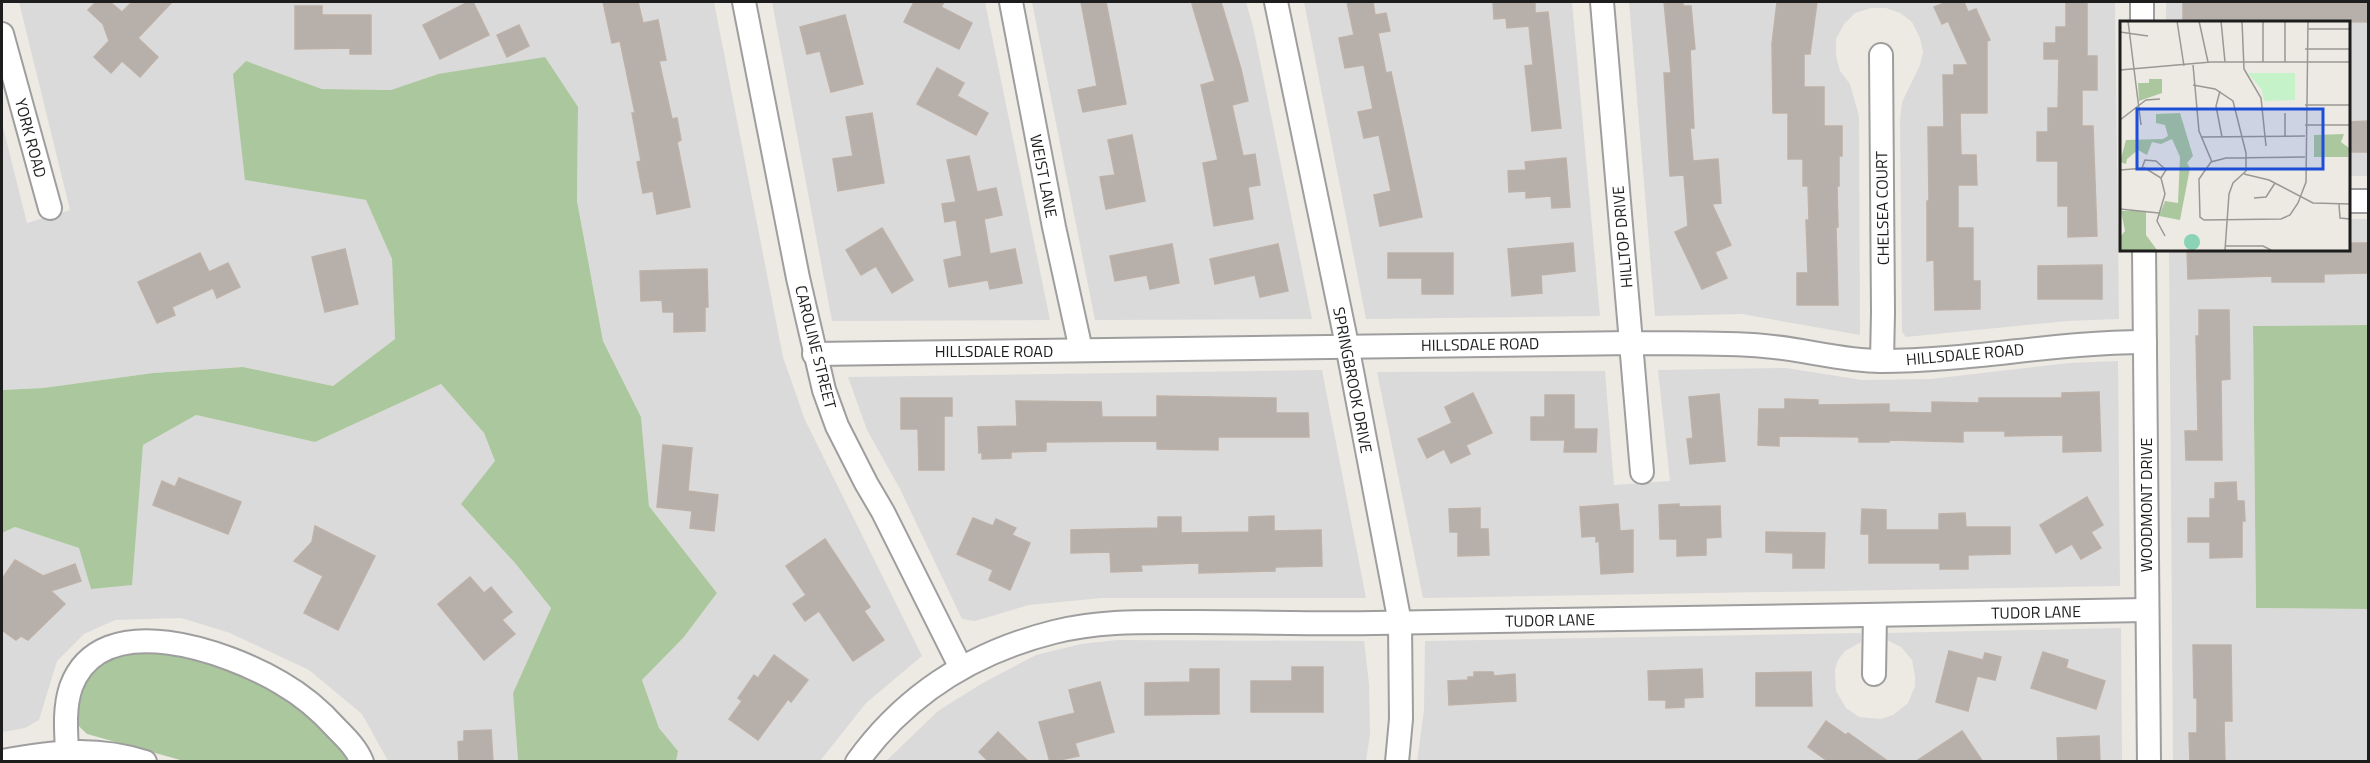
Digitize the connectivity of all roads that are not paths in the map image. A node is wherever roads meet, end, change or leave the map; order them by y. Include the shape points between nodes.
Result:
1 (744, 2) edge
2 (1011, 2) edge
3 (1276, 2) edge
4 (1602, 2) edge
5 (2142, 2) edge
6 (2142, 21) edge
7 (2, 34) edge
8 (1881, 55) dead end
9 (2349, 201) edge
10 (2368, 201) edge
11 (50, 208) dead end
12 (2144, 250) edge
13 (2145, 342) junction
14 (1632, 343) junction
15 (1347, 345) junction
16 (1081, 350) junction
17 (814, 354) junction
18 (1882, 361) junction
19 (1642, 472) dead end
20 (2146, 610) junction
21 (1875, 615) junction
22 (1400, 622) junction
23 (961, 668) junction
24 (1874, 674) dead end
25 (68, 751) junction
26 (2, 761) edge
27 (145, 762) edge
28 (362, 762) edge
29 (858, 762) edge
30 (1397, 762) edge
31 (2149, 762) edge

1 - 17 street, CAROLINE STREET
2 - 16 street, WEIST LANE
3 - 15 street, SPRINGBROOK DRIVE
4 - 14 street, HILLTOP DRIVE
5 - 6 street
7 - 11 street, YORK ROAD
8 - 18 street, CHELSEA COURT
9 - 10 street
12 - 13 street, WOODMONT DRIVE
13 - 18 street, HILLSDALE ROAD via 2095,342 1952,359
13 - 20 street, WOODMONT DRIVE
14 - 15 street, HILLSDALE ROAD
14 - 18 street, HILLSDALE ROAD via 1765,346
14 - 19 street, HILLTOP DRIVE
15 - 16 street, HILLSDALE ROAD
15 - 22 street, SPRINGBROOK DRIVE
16 - 17 street, HILLSDALE ROAD
17 - 23 street, CAROLINE STREET via 837,426
20 - 21 street, TUDOR LANE
20 - 31 street, WOODMONT DRIVE
21 - 22 street, TUDOR LANE
21 - 24 street
22 - 23 street, TUDOR LANE via 1088,625 1009,645
22 - 30 street, SPRINGBROOK DRIVE via 1401,719
23 - 29 street, TUDOR LANE via 902,710
25 - 26 street
25 - 27 street via 112,753
25 - 28 street via 67,703 80,673 103,651 122,643 155,641 179,643 228,657 282,683 327,718 350,742

